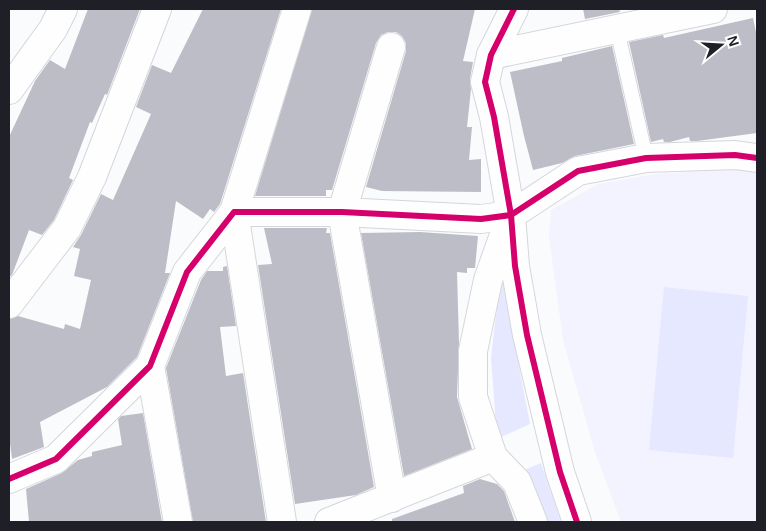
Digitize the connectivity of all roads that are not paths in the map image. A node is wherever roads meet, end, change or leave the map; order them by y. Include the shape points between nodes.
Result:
1 (63, 9) edge
2 (157, 9) edge
3 (297, 9) edge
4 (514, 9) edge
5 (714, 9) edge
6 (617, 29) junction
7 (391, 47) dead end
8 (491, 54) junction
9 (9, 90) edge
10 (646, 158) junction
11 (757, 158) edge
12 (234, 212) junction
13 (342, 212) junction
14 (511, 215) junction
15 (9, 304) edge
16 (150, 366) junction
17 (493, 458) junction
18 (9, 479) edge
19 (392, 498) junction
20 (178, 522) edge
21 (282, 522) edge
22 (329, 522) edge
23 (532, 522) edge
24 (577, 522) edge

1 - 9 street via 53,29
2 - 15 street via 92,177 67,228
3 - 12 street
4 - 8 street
5 - 6 street
6 - 8 street
6 - 10 lane
7 - 13 street
8 - 14 street via 485,82
10 - 11 street via 735,155
10 - 14 street via 578,172
12 - 13 street
12 - 16 street via 187,272
12 - 21 street
13 - 14 street via 482,219
13 - 19 street
14 - 17 street via 488,280 473,351 473,397
14 - 24 street via 514,266 527,335 560,472
16 - 18 street via 56,459
16 - 20 street
17 - 19 street
17 - 23 street via 517,482
19 - 22 street

